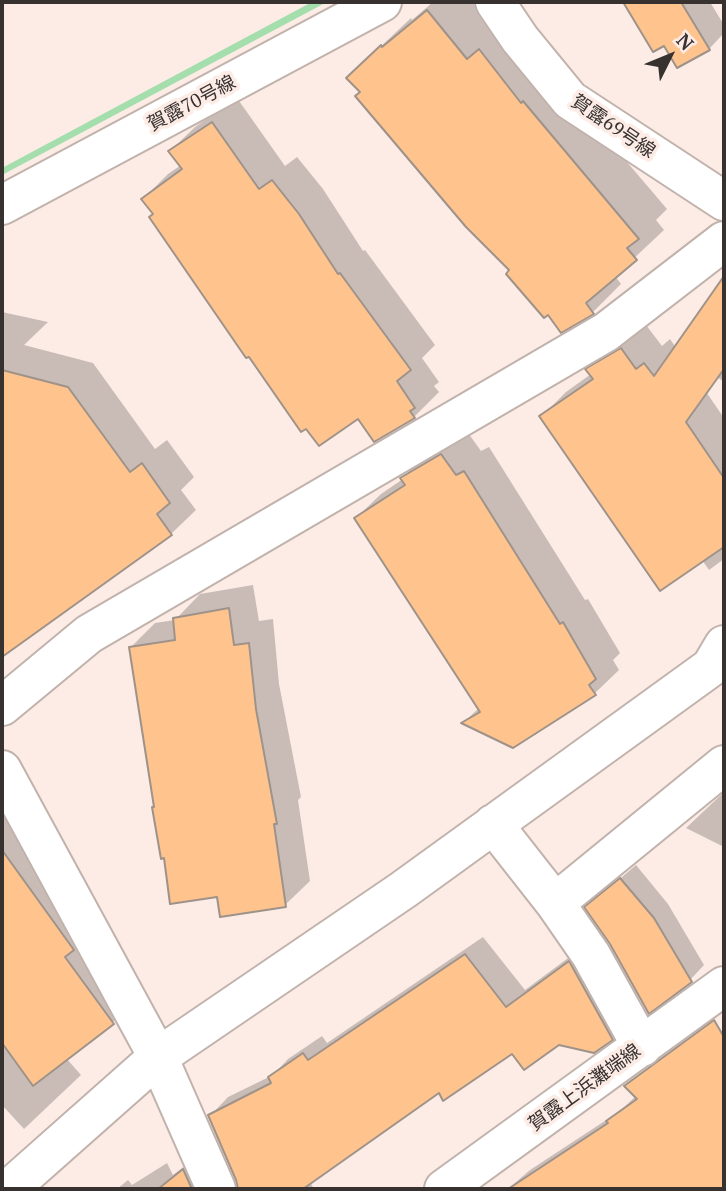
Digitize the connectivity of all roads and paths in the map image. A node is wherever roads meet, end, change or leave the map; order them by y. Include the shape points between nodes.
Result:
1 (382, 2) edge
2 (495, 2) edge
3 (724, 201) edge
4 (2, 205) edge
5 (724, 241) edge
6 (724, 645) edge
7 (2, 706) edge
8 (724, 765) edge
9 (2, 770) edge
10 (493, 824) junction
11 (555, 904) junction
12 (724, 986) edge
13 (642, 1047) junction
14 (158, 1057) junction
15 (482, 1178) edge
16 (9, 1189) edge
17 (216, 1189) edge
18 (444, 1189) edge

1 - 4 street, 賀露70号線
2 - 3 street, 賀露69号線 via 570,100
5 - 7 street via 606,332 89,634
6 - 10 street via 711,667
8 - 11 street
9 - 14 street
10 - 11 street
10 - 14 street
11 - 13 street via 591,955
12 - 13 street, 賀露上浜灘端線
13 - 15 street, 賀露上浜灘端線
14 - 16 street
14 - 17 street
15 - 18 street, 賀露上浜灘端線

